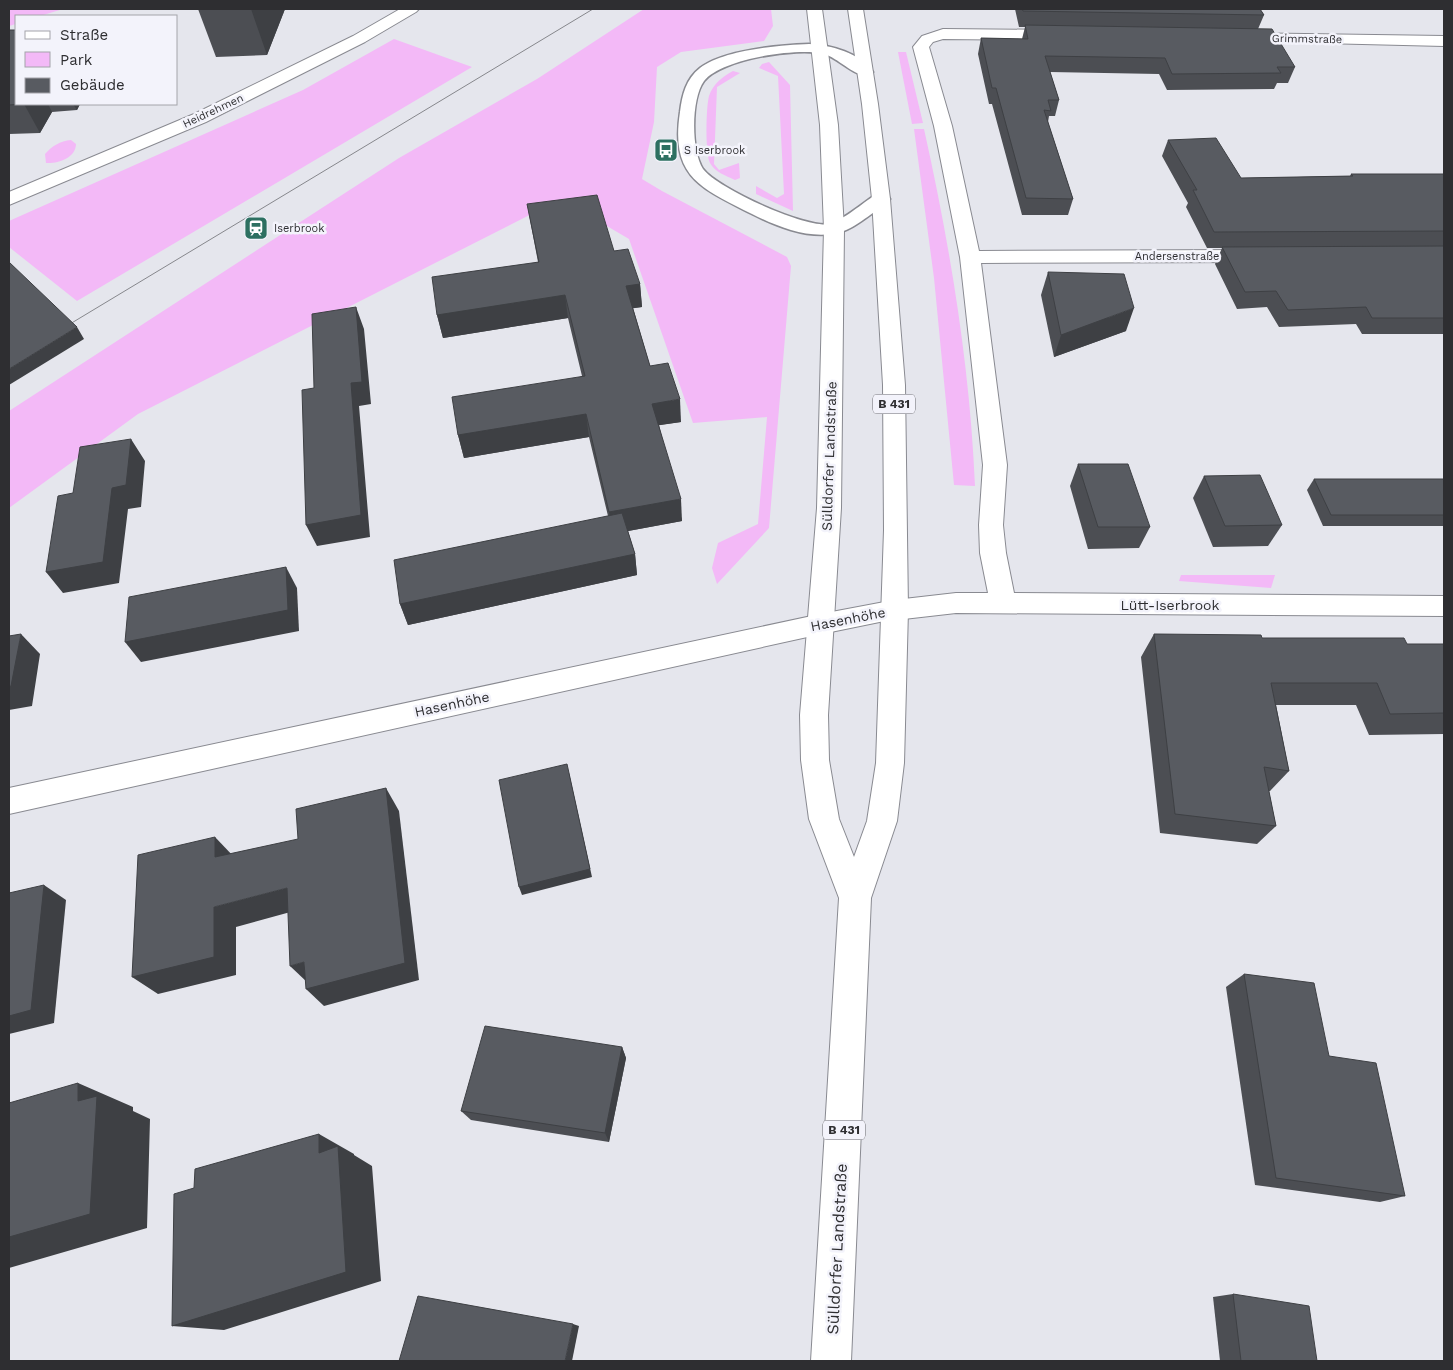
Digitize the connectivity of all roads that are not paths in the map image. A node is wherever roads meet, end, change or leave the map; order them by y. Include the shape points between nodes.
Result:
1 (411, 9) edge
2 (814, 9) edge
3 (855, 9) edge
4 (1075, 35) edge
5 (1225, 38) edge
6 (1444, 41) edge
7 (820, 49) junction
8 (865, 72) junction
9 (9, 199) edge
10 (881, 199) junction
11 (834, 229) junction
12 (1276, 256) edge
13 (970, 257) junction
14 (1003, 603) junction
15 (1444, 606) edge
16 (895, 610) junction
17 (821, 624) junction
18 (9, 801) edge
19 (854, 898) junction
20 (831, 1361) edge

1 - 9 street, Heidrehmen via 359,39 200,118
2 - 7 street, Sülldorfer Landstraße / B 431
3 - 8 street, Sülldorfer Landstraße / B 431
4 - 13 street via 964,33 930,37 923,41 922,55 942,126
5 - 6 street, Grimmstraße
7 - 8 lane via 848,59
7 - 11 street, Sülldorfer Landstraße / B 431 via 829,125
7 - 11 lane via 748,55 710,67 698,77 692,90 687,113 687,147 697,174 705,181 802,228
8 - 10 street, Sülldorfer Landstraße / B 431
10 - 11 lane
10 - 16 street, Sülldorfer Landstraße / B 431 via 894,386
11 - 17 street, Sülldorfer Landstraße / B 431 via 828,508
12 - 13 street, Andersenstraße
13 - 14 street via 995,464 991,525
14 - 15 street, Lütt-Iserbrook
14 - 16 street, Lütt-Iserbrook via 956,603
16 - 17 street, Hasenhöhe
16 - 19 street, Sülldorfer Landstraße / B 431 via 890,763 882,821
17 - 18 street, Hasenhöhe
17 - 19 street, Sülldorfer Landstraße / B 431 via 814,715 815,760 824,819
19 - 20 street, Sülldorfer Landstraße / B 431

